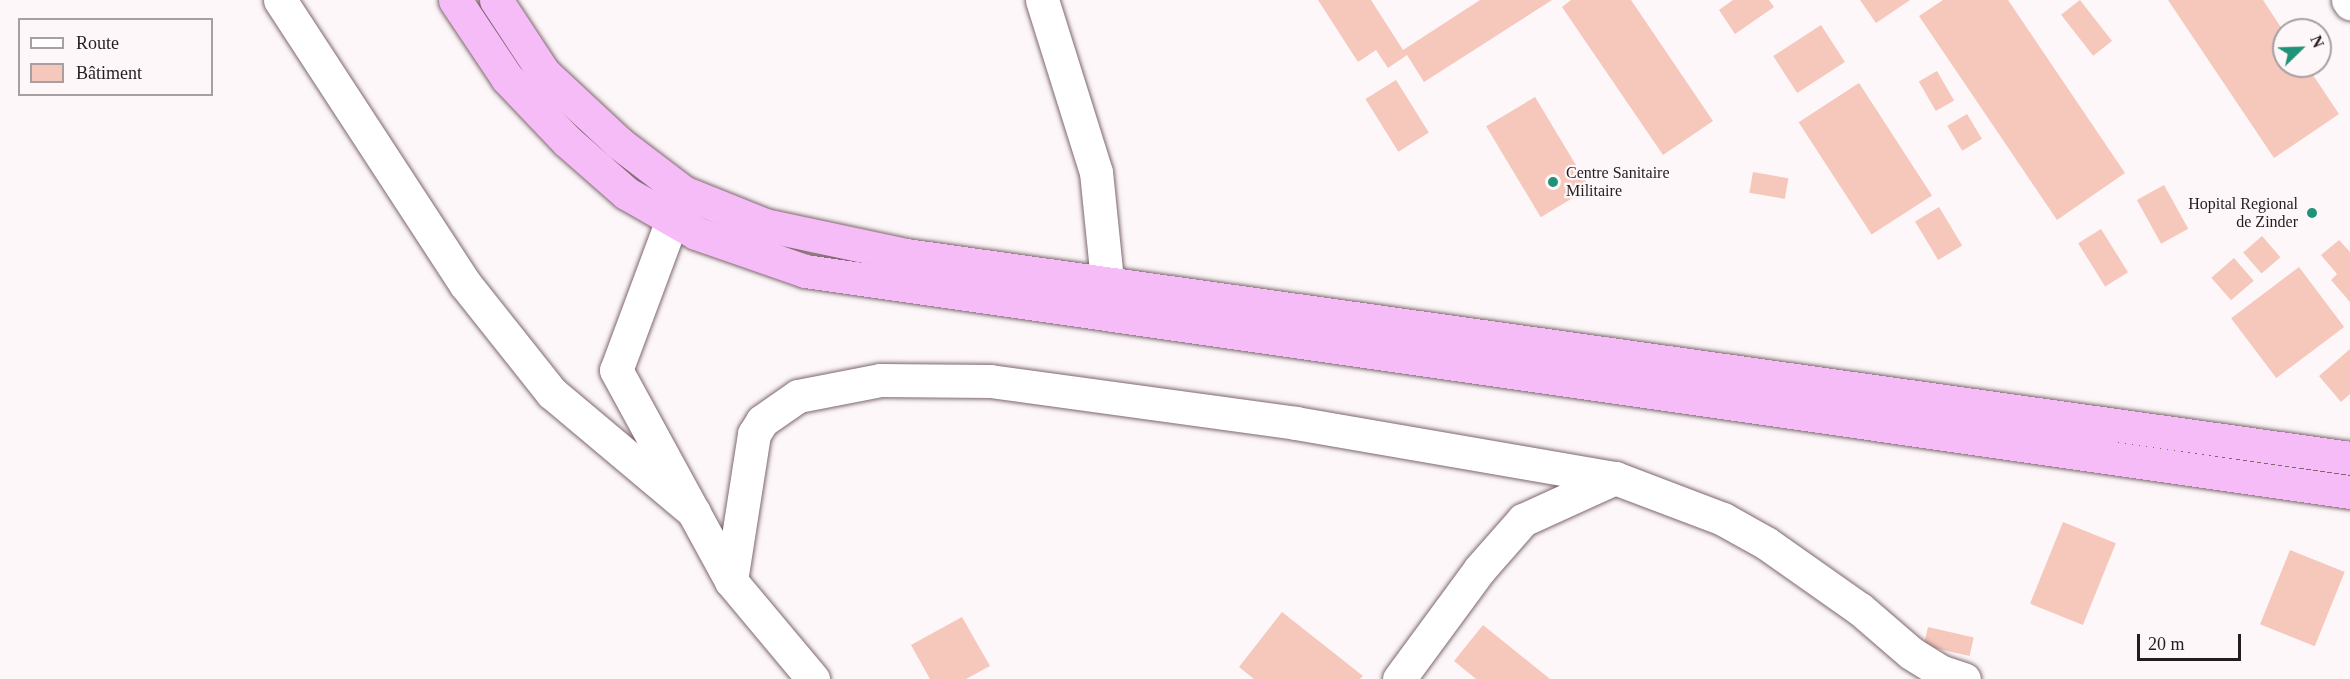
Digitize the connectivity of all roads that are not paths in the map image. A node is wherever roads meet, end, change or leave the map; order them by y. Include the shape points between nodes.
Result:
1 (280, 0) edge
2 (456, 0) edge
3 (496, 0) edge
4 (1042, 0) edge
5 (678, 206) junction
6 (1107, 282) junction
7 (1111, 315) junction
8 (1442, 329) junction
9 (1435, 362) junction
10 (2350, 458) edge
11 (1615, 478) junction
12 (2350, 492) edge
13 (694, 512) junction
14 (731, 580) junction
15 (813, 679) edge
16 (1399, 679) edge
17 (1964, 679) edge

1 - 13 lane via 466,285 552,393
2 - 5 highway via 507,78 567,141 626,193
3 - 5 highway via 544,73 619,143
4 - 6 lane via 1096,172
5 - 6 highway via 846,243
5 - 7 highway via 735,248 805,271
5 - 13 lane via 616,370
6 - 7 lane
6 - 8 highway
7 - 9 highway
8 - 9 highway
8 - 10 highway
9 - 12 highway
11 - 14 lane via 1296,423 990,381 879,380 798,396 762,421 754,434
11 - 16 lane via 1523,520 1479,570
11 - 17 lane via 1723,519 1766,543 1851,602 1911,653 1942,672
13 - 14 lane
14 - 15 lane

